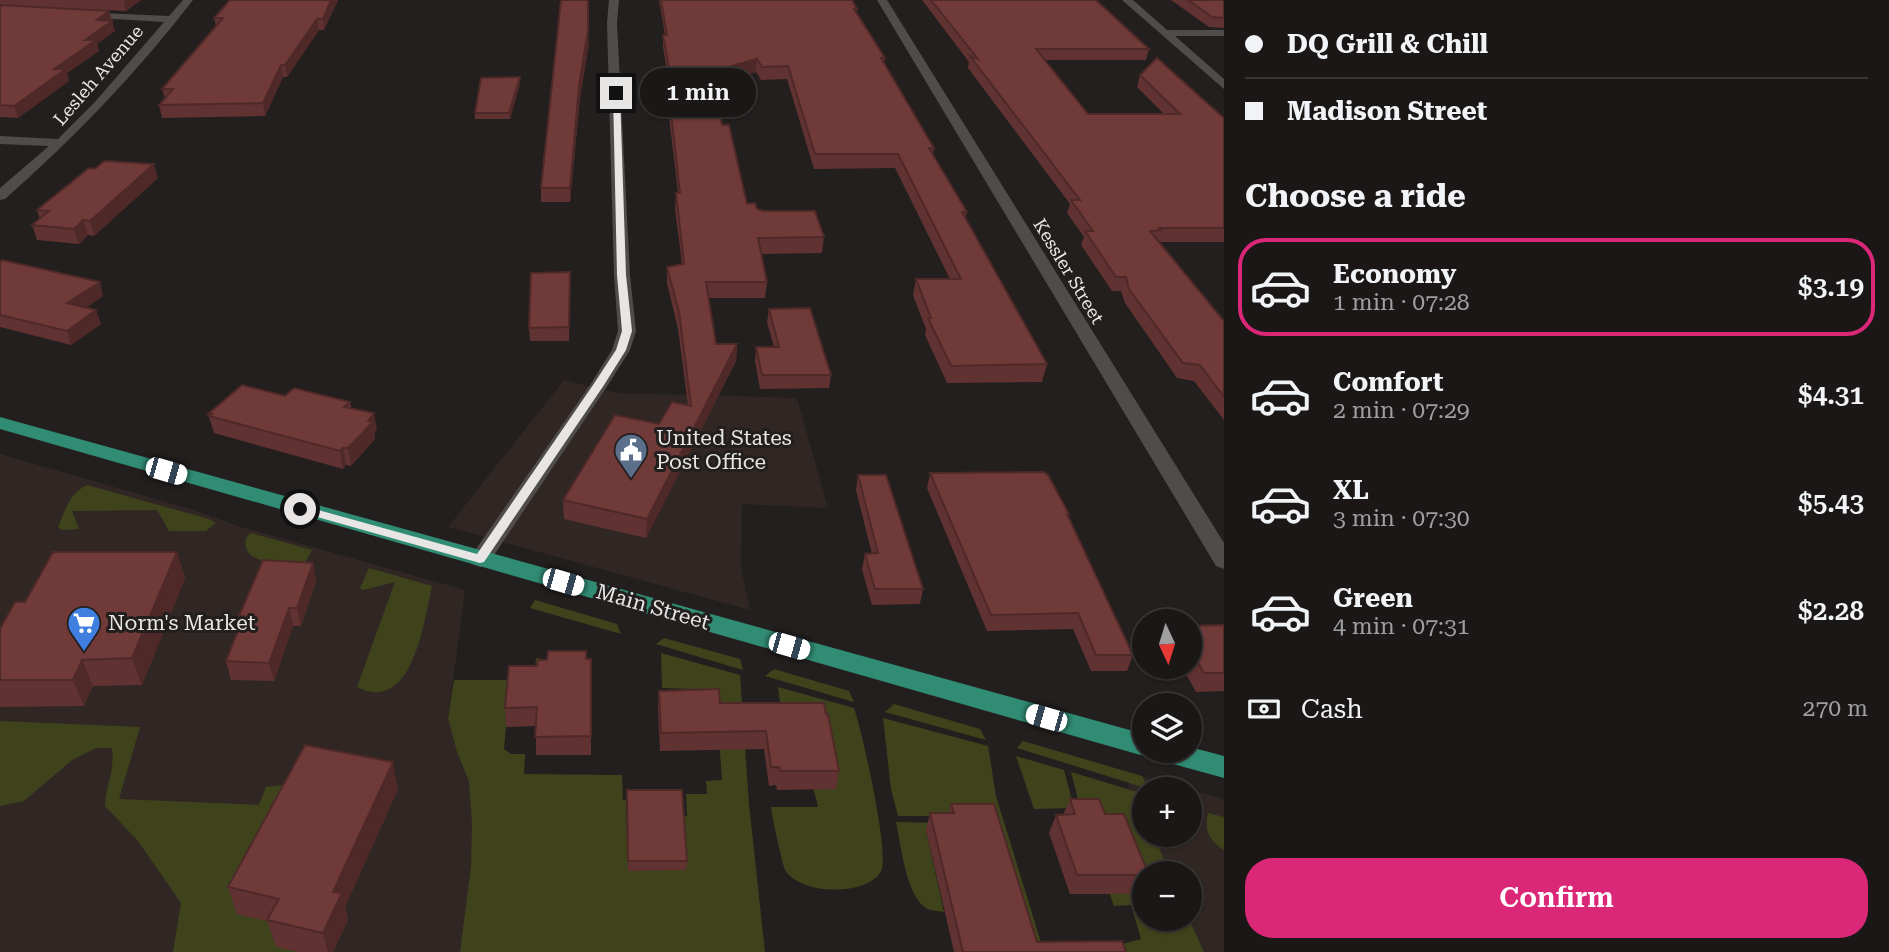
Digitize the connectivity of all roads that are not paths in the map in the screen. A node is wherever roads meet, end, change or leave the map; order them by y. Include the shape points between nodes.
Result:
1 (188, 0) edge
2 (614, 0) edge
3 (882, 0) edge
4 (1126, 0) edge
5 (67, 13) edge
6 (170, 19) junction
7 (1164, 33) junction
8 (1224, 33) edge
9 (1224, 85) edge
10 (0, 140) edge
11 (61, 144) junction
12 (0, 196) edge
13 (0, 424) edge
14 (480, 559) junction
15 (1224, 561) edge
16 (1132, 742) edge
17 (1202, 761) edge
18 (1224, 767) edge

1 - 6 street, Lesleh Avenue
2 - 14 street via 616,144 627,331 621,350
3 - 15 street, Kessler Street
4 - 7 street
5 - 6 street
6 - 11 street, Lesleh Avenue
7 - 8 street
7 - 9 street
10 - 11 street
11 - 12 street, Lesleh Avenue
13 - 14 main road, Main Street
14 - 16 main road, Main Street
17 - 18 main road

